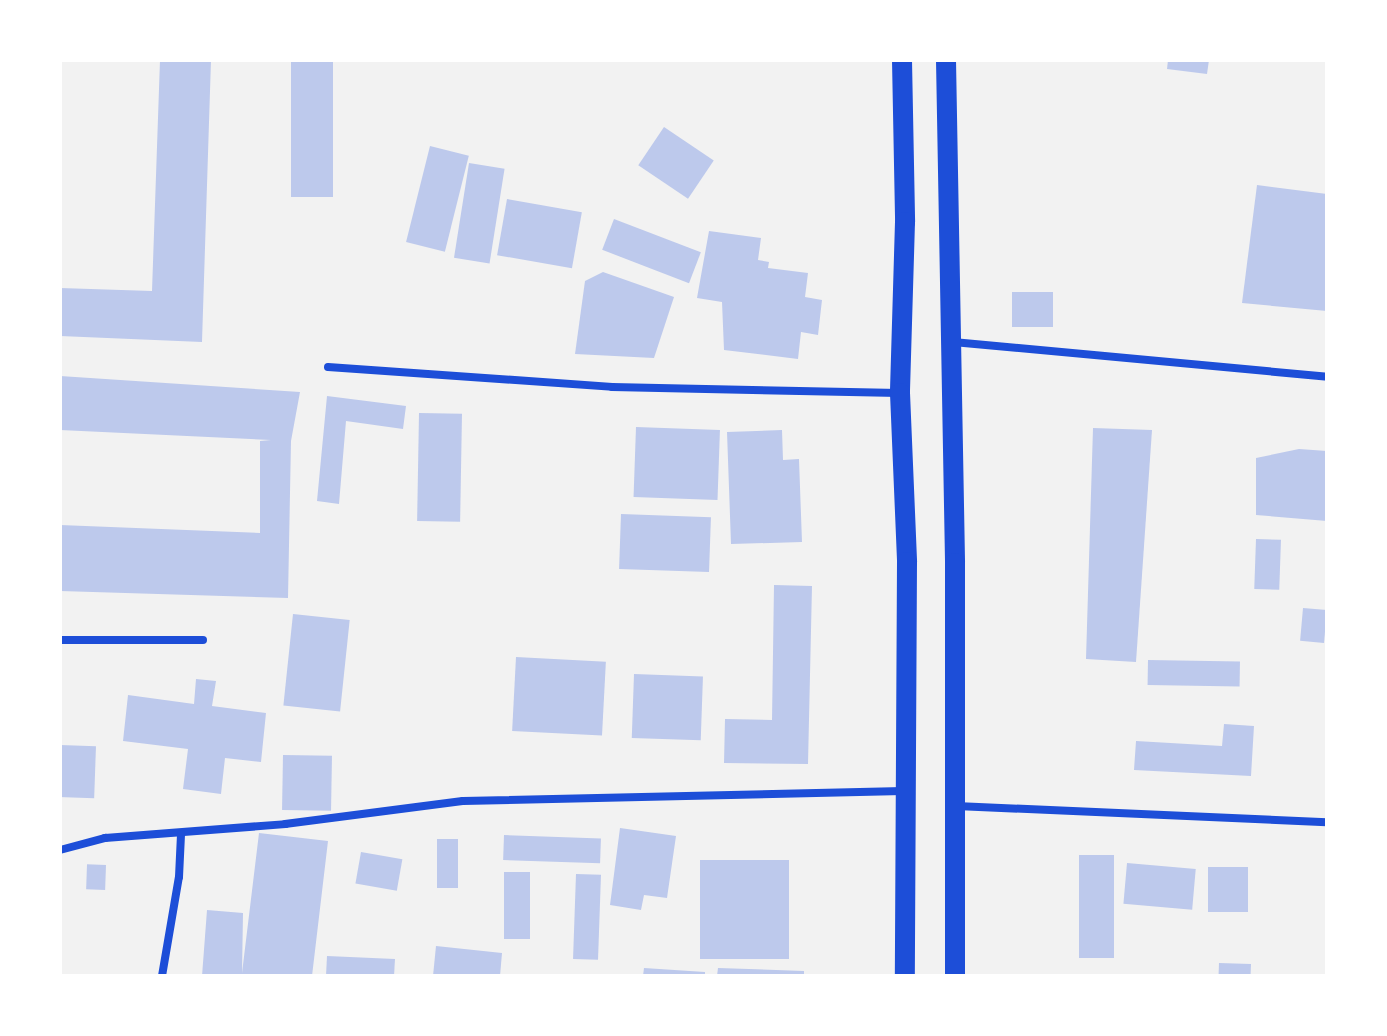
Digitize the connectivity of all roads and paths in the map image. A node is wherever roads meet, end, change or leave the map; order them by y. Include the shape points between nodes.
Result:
1 (902, 60) edge
2 (946, 60) edge
3 (950, 342) junction
4 (328, 367) dead end
5 (1327, 377) edge
6 (900, 393) junction
7 (60, 640) edge
8 (203, 640) dead end
9 (903, 791) junction
10 (956, 806) junction
11 (1327, 822) edge
12 (181, 834) junction
13 (60, 850) edge
14 (162, 976) edge
15 (905, 976) edge
16 (955, 976) edge

1 - 6 main road
2 - 3 main road
3 - 5 street
3 - 10 main road
4 - 6 street via 612,387
6 - 9 main road via 907,562
7 - 8 street
9 - 12 street via 463,801
9 - 15 main road
10 - 11 street
10 - 16 main road
12 - 13 street via 105,838
12 - 14 street

